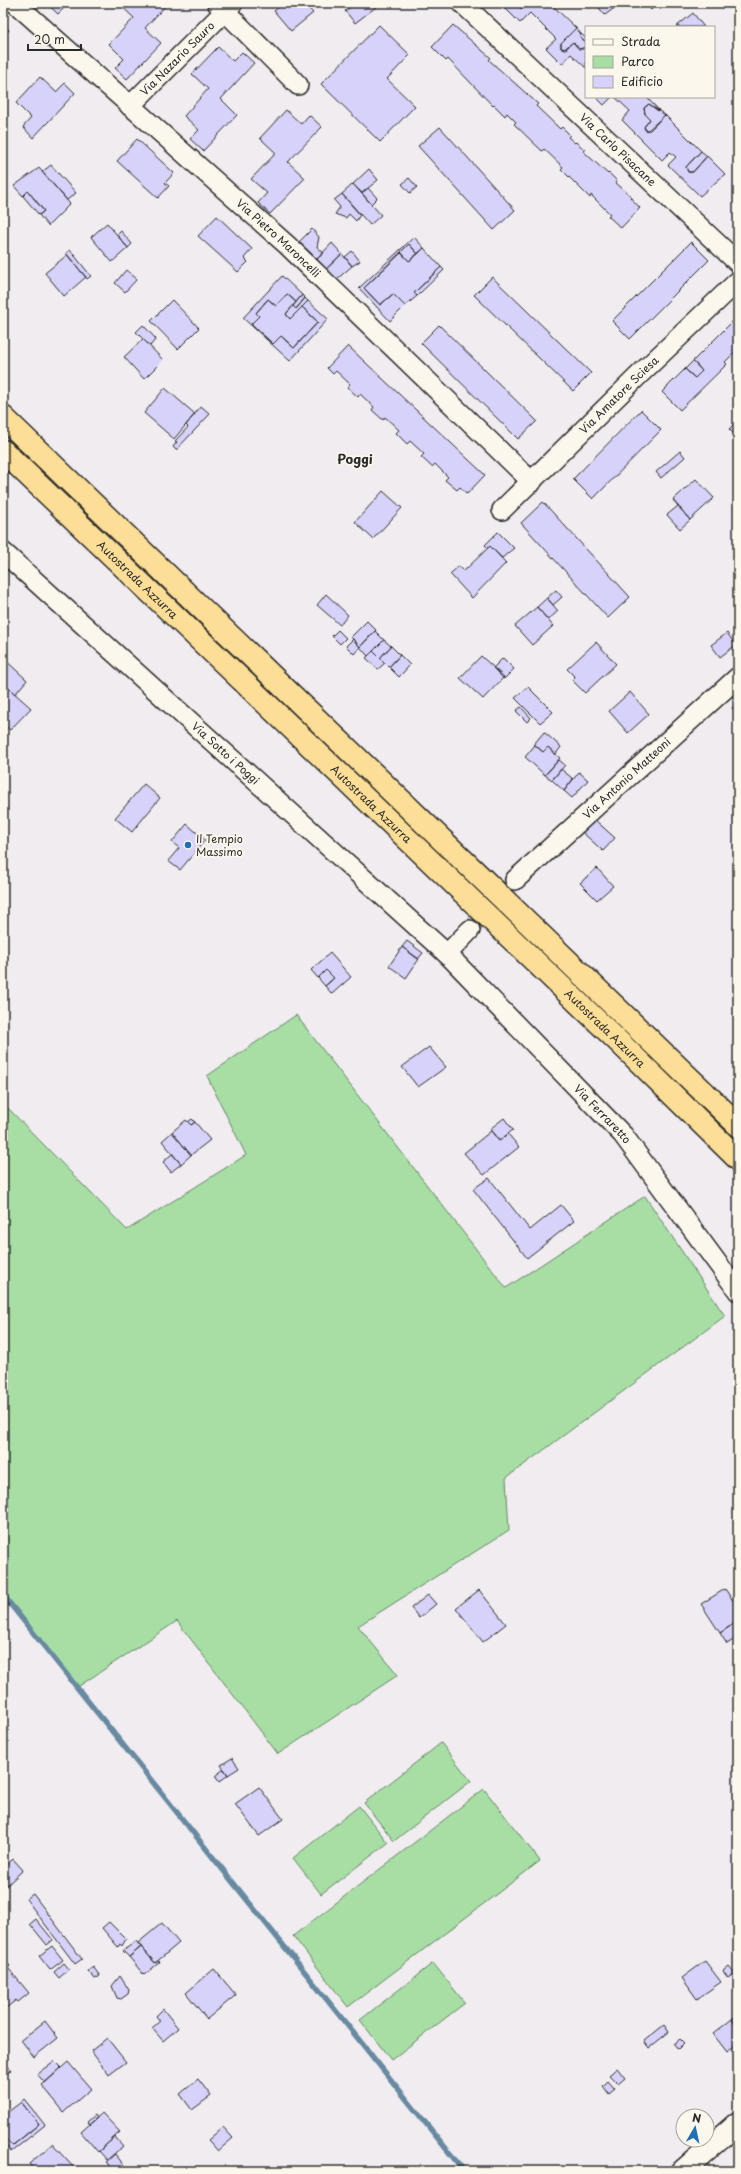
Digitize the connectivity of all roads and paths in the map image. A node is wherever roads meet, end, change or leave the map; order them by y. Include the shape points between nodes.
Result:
1 (15, 3) edge
2 (462, 3) edge
3 (225, 5) edge
4 (298, 85) dead end
5 (130, 106) junction
6 (738, 263) edge
7 (738, 281) edge
8 (3, 417) edge
9 (3, 451) edge
10 (532, 482) junction
11 (502, 510) dead end
12 (3, 552) edge
13 (738, 677) edge
14 (515, 880) tunnel mouth
15 (470, 930) tunnel mouth
16 (448, 954) junction
17 (738, 1125) edge
18 (738, 1159) edge
19 (738, 1291) edge
20 (738, 2123) edge
21 (683, 2171) edge

1 - 5 street, Via Pietro Maroncelli
2 - 6 street, Via Carlo Pisacane
3 - 4 street
3 - 5 street, Via Nazario Sauro
5 - 10 street, Via Pietro Maroncelli via 287,245
7 - 10 street, Via Amatore Sciesa
8 - 17 highway
9 - 18 highway, Autostrada Azzurra
10 - 11 street, Via Amatore Sciesa
12 - 16 street, Via Sotto i Poggi
13 - 14 street, Via Antonio Matteoni
15 - 16 street
16 - 19 street, Via Ferraretto via 623,1135
20 - 21 main road

